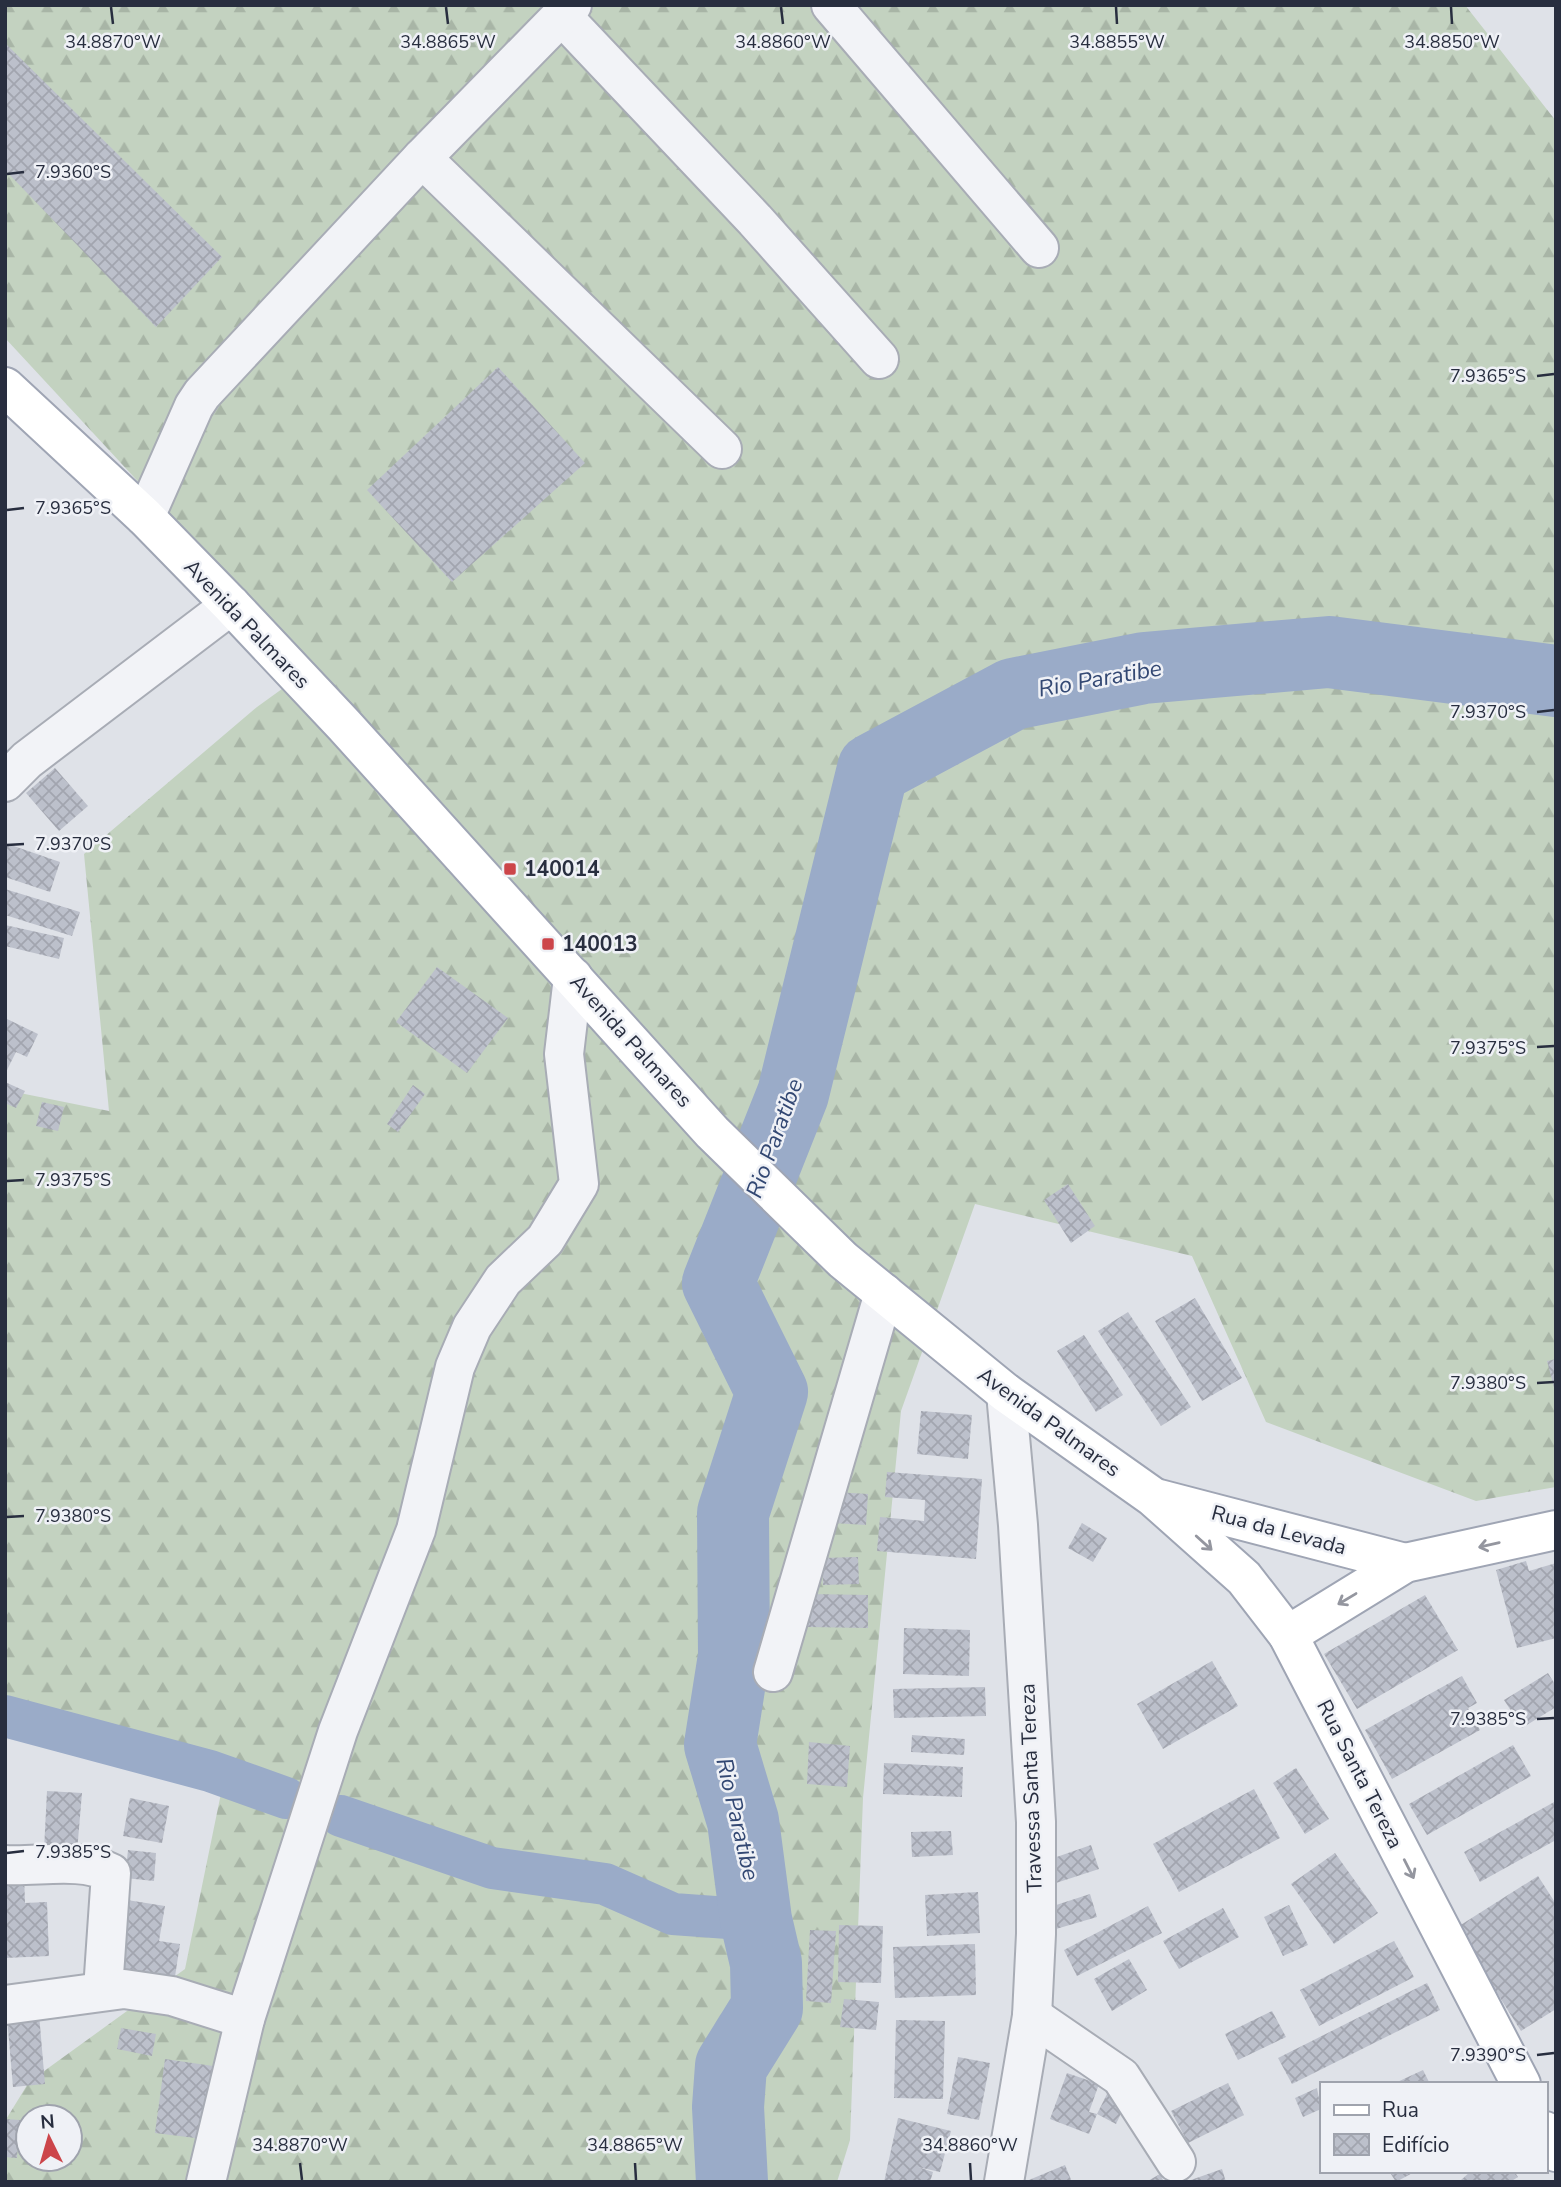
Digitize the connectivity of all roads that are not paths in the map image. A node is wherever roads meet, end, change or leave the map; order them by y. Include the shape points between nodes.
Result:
1 (831, 5) edge
2 (567, 10) edge
3 (422, 158) junction
4 (1039, 248) dead end
5 (880, 359) dead end
6 (5, 387) edge
7 (722, 449) dead end
8 (145, 517) junction
9 (231, 606) junction
10 (13, 760) edge
11 (573, 977) junction
12 (884, 1293) junction
13 (1006, 1393) junction
14 (1153, 1497) junction
15 (1556, 1530) edge
16 (1405, 1563) junction
17 (1288, 1635) junction
18 (774, 1672) dead end
19 (5, 1865) edge
20 (103, 1990) junction
21 (5, 2005) edge
22 (1032, 2017) junction
23 (245, 2019) junction
24 (1520, 2082) edge
25 (1547, 2136) edge
26 (1556, 2152) edge
27 (1176, 2162) dead end
28 (206, 2182) edge
29 (1004, 2182) edge

1 - 4 street
2 - 3 street
2 - 5 street
3 - 7 street
3 - 8 street via 202,394
6 - 8 main road, Avenida Palmares
8 - 9 main road, Avenida Palmares
9 - 10 street
9 - 11 main road, Avenida Palmares
11 - 12 main road, Avenida Palmares via 730,1147 842,1260
11 - 23 street via 564,1054 579,1184 545,1240 503,1280 472,1326 455,1367 416,1530 338,1731
12 - 13 main road, Avenida Palmares
12 - 18 street
13 - 14 main road, Avenida Palmares
13 - 22 street, Travessa Santa Tereza via 1036,1822
14 - 16 main road, Rua da Levada
14 -> 17 main road, Rua Santa Tereza via 1244,1578
15 -> 16 main road, Rua da Levada
16 -> 17 main road, Rua da Levada
17 -> 24 main road, Rua Santa Tereza
19 - 20 street via 83,1864 111,1873
20 - 21 street
20 - 23 street via 172,1996
22 - 27 street via 1121,2077
22 - 29 street, Travessa Santa Tereza
23 - 28 street
25 - 26 main road

